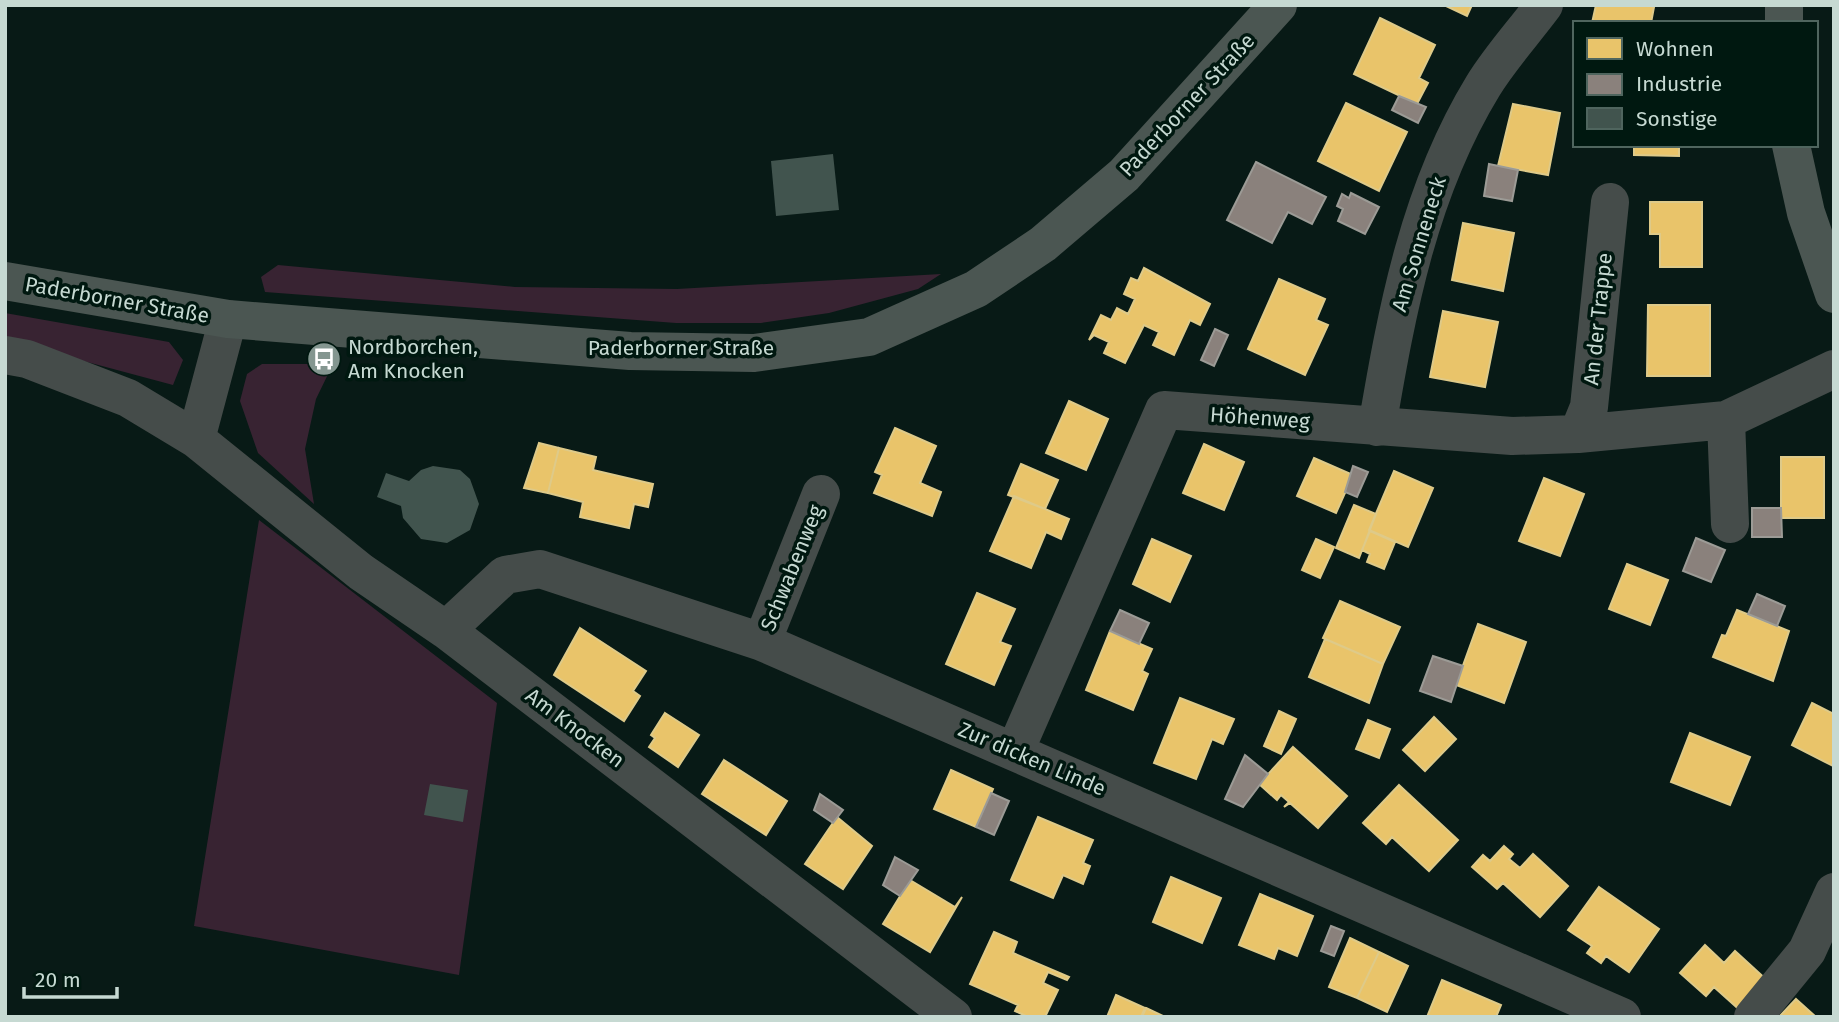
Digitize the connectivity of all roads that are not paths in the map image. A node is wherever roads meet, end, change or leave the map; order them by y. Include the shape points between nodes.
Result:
1 (1278, 5) edge
2 (1544, 5) edge
3 (1791, 147) edge
4 (1609, 202) dead end
5 (5, 281) edge
6 (1834, 294) edge
7 (228, 319) junction
8 (5, 355) edge
9 (1834, 369) edge
10 (1726, 420) junction
11 (1377, 427) junction
12 (1578, 434) junction
13 (196, 439) junction
14 (821, 494) dead end
15 (1730, 524) dead end
16 (446, 630) junction
17 (762, 642) junction
18 (1015, 751) junction
19 (1834, 892) edge
20 (953, 1017) edge
21 (1622, 1017) edge
22 (1753, 1017) edge

1 - 7 main road, Paderborner Straße via 1124,175 1044,244 976,289 869,337 754,353 630,351
2 - 11 street, Am Sonneneck via 1483,86 1432,188 1398,303
3 - 6 main road
4 - 12 street, An der Trappe via 1590,407
5 - 7 main road, Paderborner Straße
7 - 13 street
8 - 13 street, Am Knocken via 128,398
9 - 10 street, Höhenweg
10 - 12 street, Höhenweg
10 - 15 street
11 - 12 street, Höhenweg via 1512,436
11 - 18 street, Höhenweg via 1164,410
13 - 16 street, Am Knocken via 360,572
14 - 17 street, Schwabenweg
16 - 17 street, Zur dicken Linde via 505,575 540,569
16 - 20 street, Am Knocken
17 - 18 street, Zur dicken Linde
18 - 21 street, Zur dicken Linde
19 - 22 street via 1807,951

